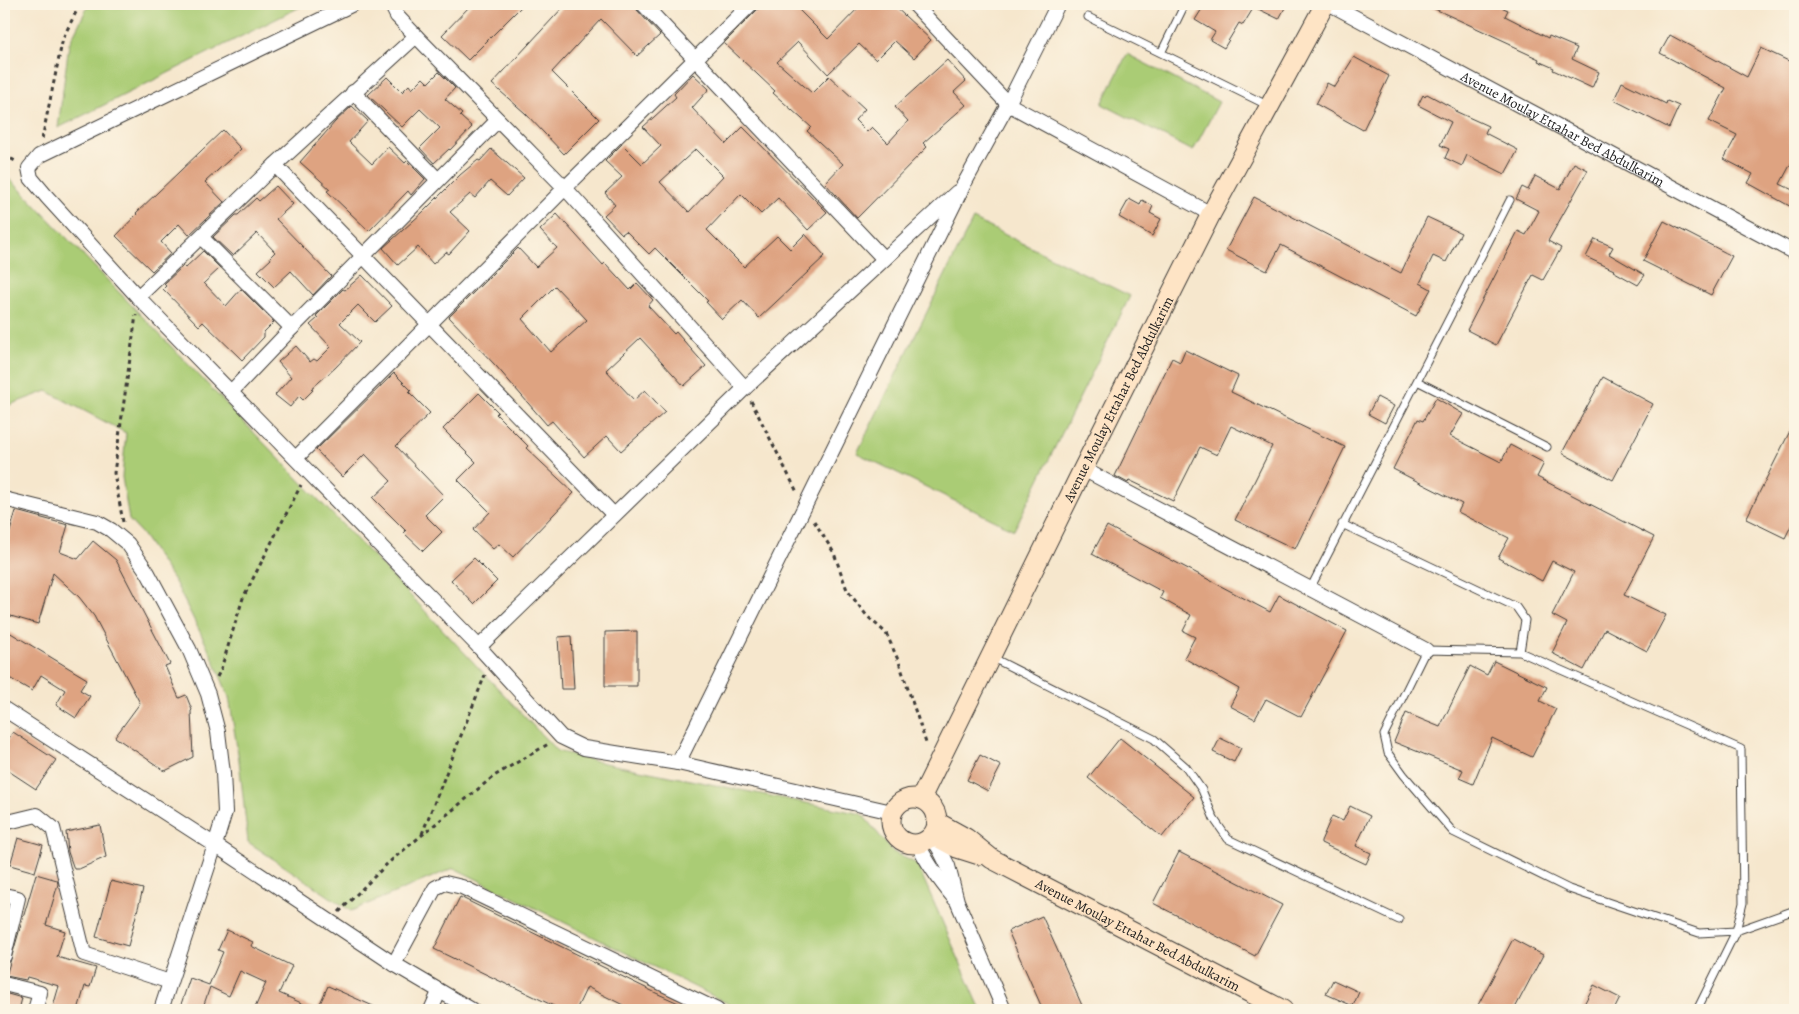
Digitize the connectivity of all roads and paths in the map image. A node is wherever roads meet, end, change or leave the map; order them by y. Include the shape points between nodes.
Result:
1 (80, 4) edge
2 (353, 4) edge
3 (391, 4) edge
4 (643, 4) edge
5 (751, 4) edge
6 (914, 4) edge
7 (1058, 4) edge
8 (1185, 4) edge
9 (1325, 4) edge
10 (1330, 4) edge
11 (1088, 17) dead end
12 (416, 36) junction
13 (1161, 53) junction
14 (696, 58) junction
15 (353, 92) junction
16 (1008, 104) junction
17 (1270, 107) junction
18 (498, 120) junction
19 (39, 156) junction
20 (10, 158) dead end
21 (4, 159) edge
22 (275, 165) junction
23 (438, 180) junction
24 (963, 186) junction
25 (565, 188) junction
26 (1510, 200) dead end
27 (1211, 214) junction
28 (201, 237) junction
29 (1795, 253) edge
30 (363, 256) junction
31 (884, 259) junction
32 (138, 297) junction
33 (430, 324) junction
34 (292, 328) junction
35 (1417, 381) junction
36 (744, 388) junction
37 (231, 392) junction
38 (1547, 447) dead end
39 (296, 458) junction
40 (1083, 469) junction
41 (308, 471) junction
42 (4, 499) edge
43 (805, 506) junction
44 (614, 515) junction
45 (1342, 524) junction
46 (128, 544) junction
47 (1309, 590) junction
48 (479, 647) junction
49 (1426, 650) junction
50 (1520, 652) junction
51 (991, 657) junction
52 (491, 660) junction
53 (208, 694) junction
54 (4, 709) edge
55 (561, 737) junction
56 (678, 763) junction
57 (935, 771) junction
58 (921, 798) junction
59 (892, 812) junction
60 (4, 823) edge
61 (930, 834) junction
62 (421, 836) junction
63 (215, 845) junction
64 (4, 895) edge
65 (1795, 910) edge
66 (1399, 920) dead end
67 (329, 921) junction
68 (1736, 930) junction
69 (4, 956) edge
70 (394, 964) junction
71 (170, 982) junction
72 (4, 984) edge
73 (439, 992) junction
74 (35, 1010) edge
75 (161, 1010) edge
76 (431, 1010) edge
77 (472, 1010) edge
78 (717, 1010) edge
79 (1004, 1010) edge
80 (1283, 1010) edge
81 (1697, 1010) edge

1 - 19 path via 63,38
2 - 19 street
3 - 12 street via 397,16
4 - 14 street
5 - 14 street
6 - 16 street
7 - 16 street
8 - 13 lane
9 - 17 street, Avenue Moulay Ettahar Bed Abdulkarim
10 - 29 street, Avenue Moulay Ettahar Bed Abdulkarim
11 - 13 lane
12 - 15 street
12 - 18 street
13 - 17 lane
14 - 25 street
14 - 31 street
15 - 22 street
15 - 23 street
16 - 24 street
16 - 27 street
17 - 27 street, Avenue Moulay Ettahar Bed Abdulkarim
18 - 23 street
18 - 25 street
19 - 32 street via 29,168 31,178
20 - 21 path
22 - 28 street
22 - 30 street
23 - 30 street
24 - 31 street
24 - 43 street
25 - 33 street
25 - 36 street
26 - 35 lane
27 - 40 street, Avenue Moulay Ettahar Bed Abdulkarim
28 - 32 street
28 - 34 street
30 - 33 street
30 - 34 street
31 - 36 street
32 - 37 street
32 - 46 path via 114,473
33 - 39 street
33 - 44 street
34 - 37 street
35 - 38 lane
35 - 45 lane
36 - 43 path
36 - 44 street
37 - 39 street
39 - 41 street
40 - 47 street
40 - 51 street, Avenue Moulay Ettahar Bed Abdulkarim
41 - 48 street
41 - 53 path via 243,598 221,669
42 - 46 street via 97,522
43 - 56 street
43 - 57 path via 834,553 847,590 867,616 886,633 900,662
44 - 48 street
45 - 47 lane
45 - 50 lane via 1516,607 1525,620
46 - 53 street via 148,573 189,649
47 - 49 street
48 - 52 street
49 - 50 lane
49 - 68 lane via 1384,735 1388,753 1453,832 1569,889 1699,933
50 - 68 lane via 1741,749 1743,903
51 - 57 street, Avenue Moulay Ettahar Bed Abdulkarim
51 - 66 lane via 1154,739 1186,767 1228,838
52 - 55 street
52 - 62 path
53 - 63 street via 218,732 224,783 225,812
54 - 63 street
55 - 56 street via 584,748
55 - 62 path via 494,776
56 - 59 street
57 - 58 street, Avenue Moulay Ettahar Bed Abdulkarim
58 - 59 street via 908,798
58 - 61 street via 936,814
59 - 61 street via 891,826 904,842
60 - 71 street via 37,815 53,828 84,954
61 - 79 street via 927,862 957,901
61 - 80 street, Avenue Moulay Ettahar Bed Abdulkarim via 957,848 992,859
62 - 67 path via 388,863
63 - 67 street
63 - 71 street
64 - 69 street via 18,898
65 - 68 lane
67 - 70 street
68 - 81 lane
70 - 73 street
70 - 78 street via 435,888 444,883 462,887
71 - 75 street
72 - 74 street via 40,993
73 - 76 street
73 - 77 street

